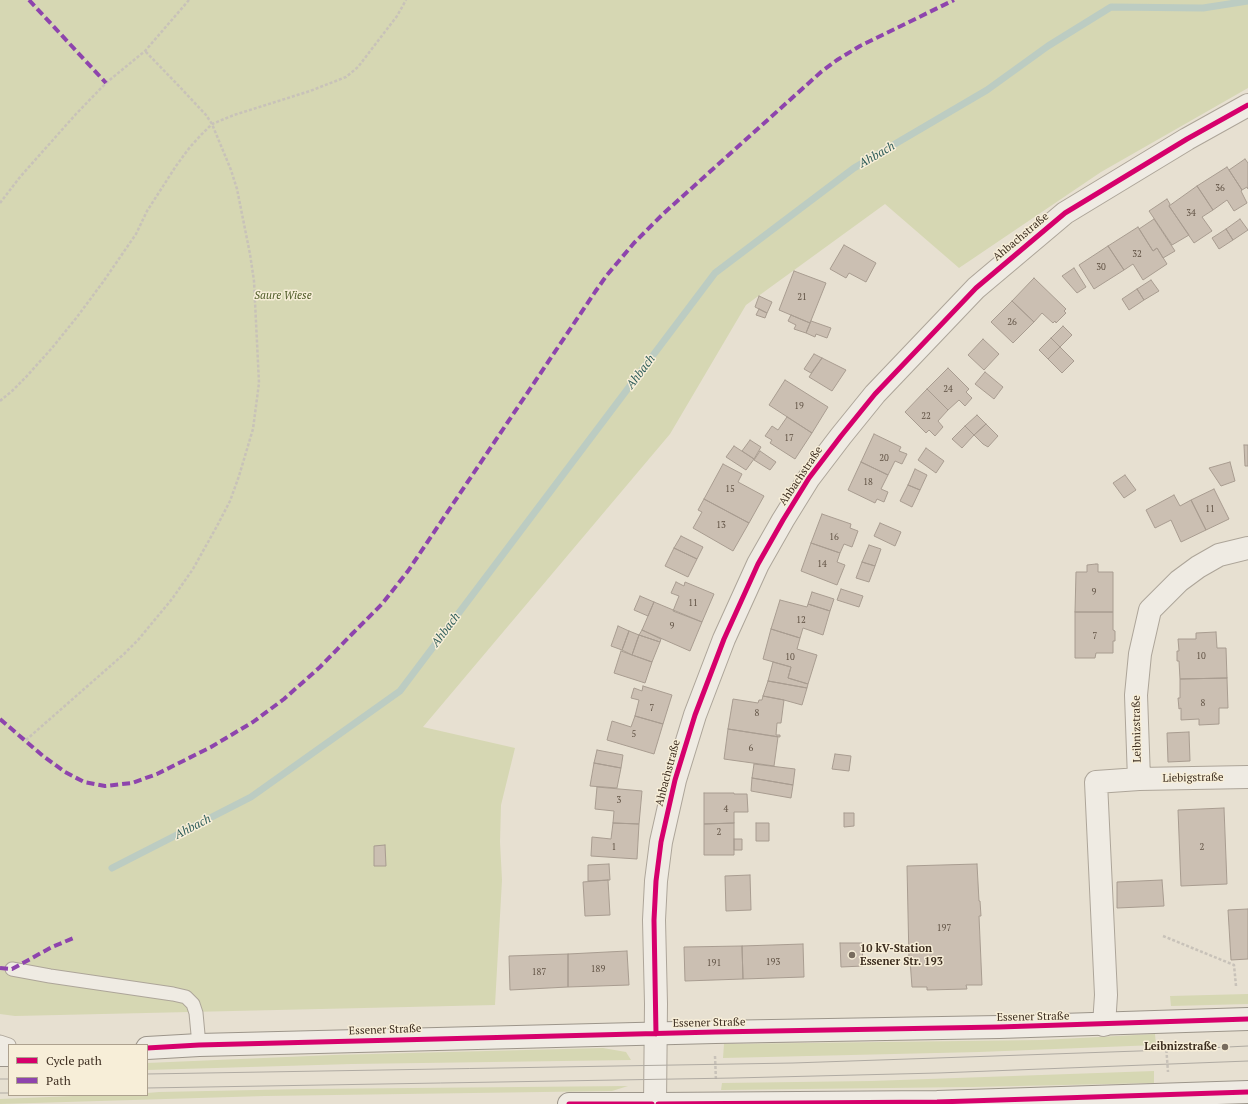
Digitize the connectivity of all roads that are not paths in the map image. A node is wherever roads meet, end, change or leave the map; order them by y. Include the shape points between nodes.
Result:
1 (1248, 106) edge
2 (1248, 548) edge
3 (1248, 777) edge
4 (1139, 779) junction
5 (12, 969) dead end
6 (1248, 1019) edge
7 (1104, 1025) junction
8 (656, 1034) junction
9 (199, 1045) junction
10 (148, 1048) edge
11 (1248, 1092) edge
12 (569, 1104) edge
13 (655, 1104) edge

1 - 8 street, Ahbachstraße via 1187,139 1065,213 976,288 875,394 809,478 782,520 758,564 724,639 695,715 675,780 661,842 656,881
2 - 4 street, Leibnizstraße via 1219,555 1198,567 1179,581 1150,610 1140,654 1136,695
3 - 4 street, Liebigstraße
4 - 7 street, Leibnizstraße via 1096,782 1106,995
5 - 9 lane via 186,998 194,1004
6 - 7 street, Essener Straße
7 - 8 street, Essener Straße
8 - 9 street, Essener Straße
8 - 13 street, Ahbachstraße
9 - 10 street, Essener Straße
11 - 13 street via 937,1102
12 - 13 street

